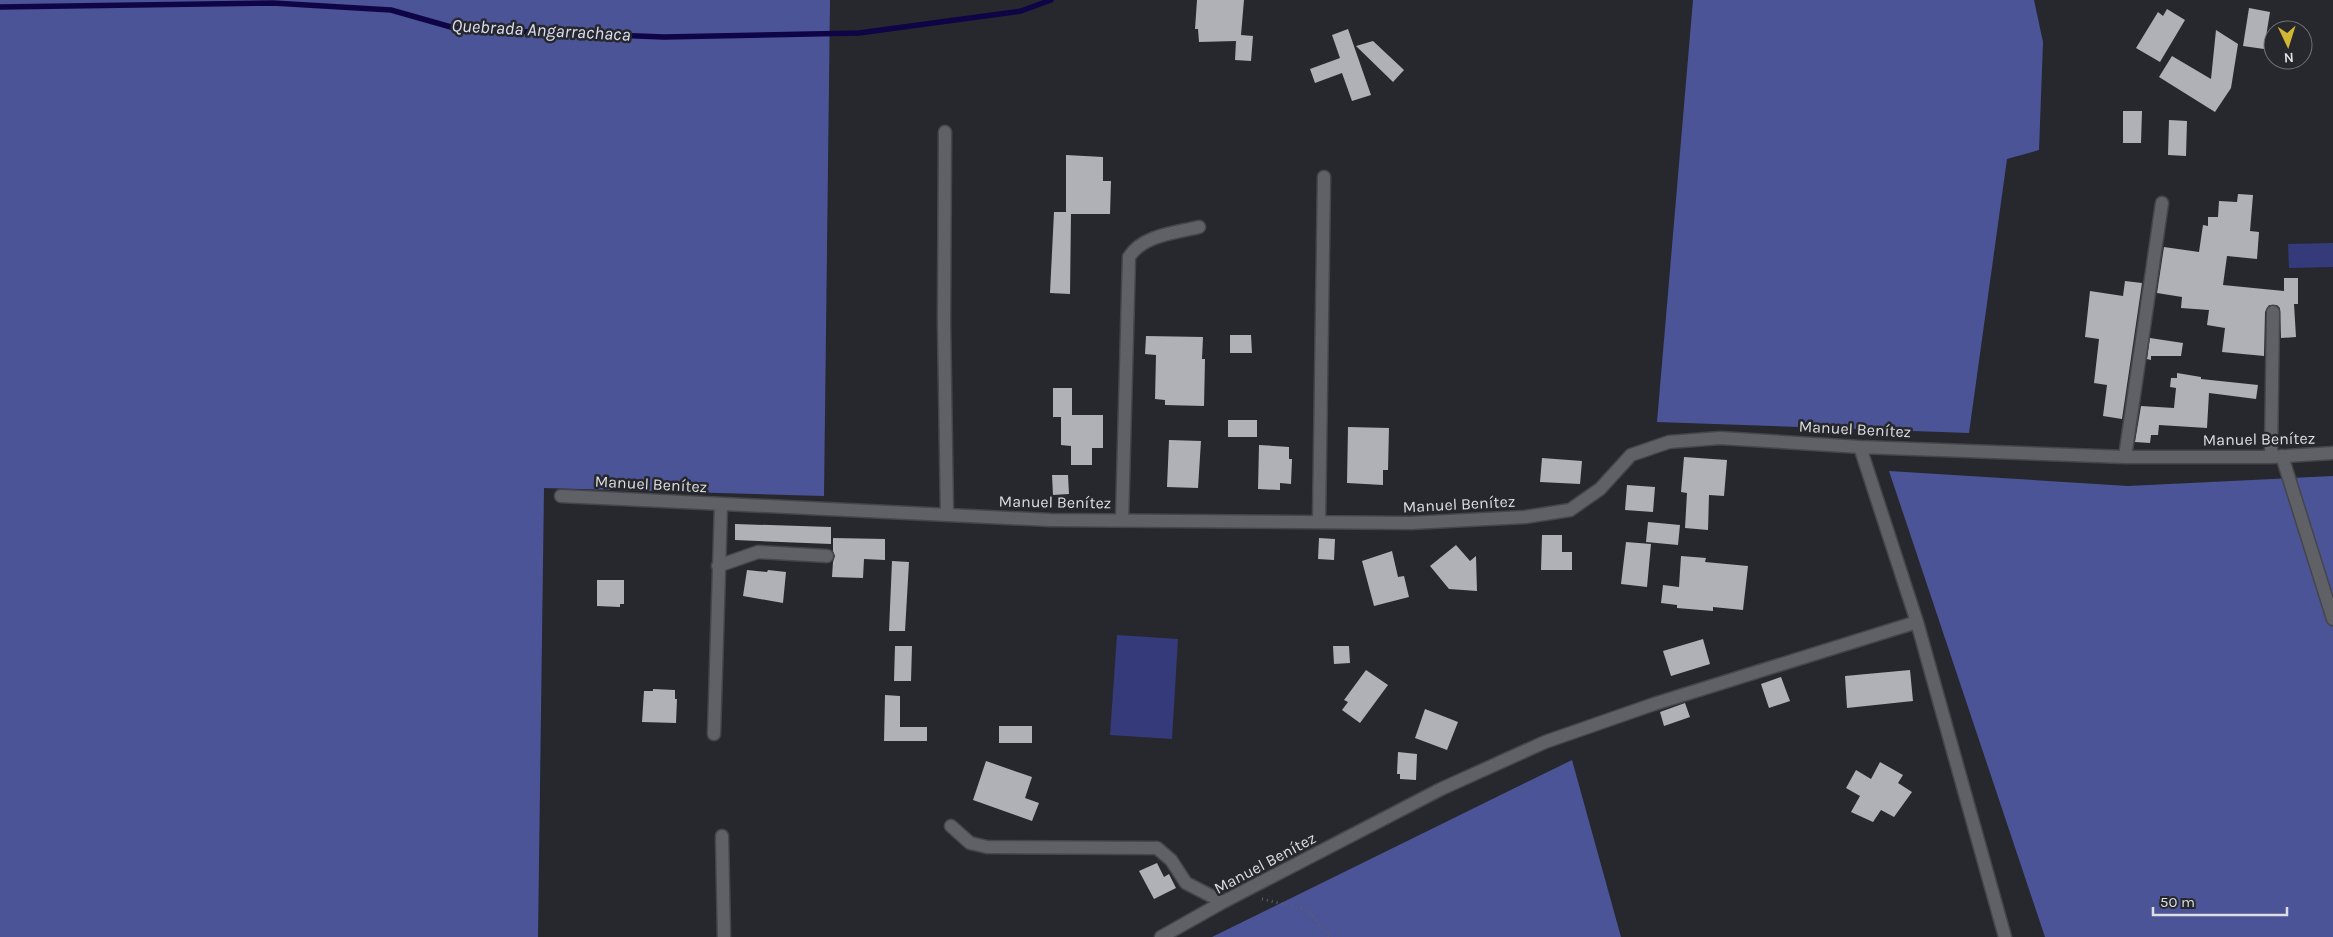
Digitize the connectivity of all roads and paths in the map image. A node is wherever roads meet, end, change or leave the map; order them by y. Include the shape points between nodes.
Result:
1 (945, 132) dead end
2 (1324, 177) dead end
3 (2162, 203) dead end
4 (1199, 228) dead end
5 (2273, 312) dead end
6 (1860, 447) junction
7 (2333, 453) edge
8 (2276, 456) junction
9 (2125, 458) junction
10 (561, 496) dead end
11 (721, 504) junction
12 (947, 515) junction
13 (1122, 520) junction
14 (1319, 522) junction
15 (826, 556) dead end
16 (718, 566) junction
17 (2327, 582) edge
18 (2333, 619) edge
19 (1918, 622) junction
20 (714, 734) dead end
21 (951, 826) dead end
22 (722, 836) dead end
23 (1261, 899) dead end
24 (1223, 902) junction
25 (724, 937) edge
26 (1161, 937) edge
27 (1330, 937) edge
28 (2005, 937) edge

1 - 12 street
2 - 14 street
3 - 9 street
4 - 13 street via 1144,242 1134,249 1129,258
5 - 8 street
6 - 9 street, Manuel Benítez
6 - 14 street, Manuel Benítez via 1720,438 1669,442 1631,455 1600,489 1570,510 1411,523
6 - 19 street
7 - 8 street, Manuel Benítez
8 - 9 street, Manuel Benítez
8 - 17 street
10 - 11 street, Manuel Benítez
11 - 12 street, Manuel Benítez
11 - 16 street
12 - 13 street, Manuel Benítez
13 - 14 street, Manuel Benítez
15 - 16 street via 758,552
16 - 20 street
17 - 18 street
19 - 24 street, Manuel Benítez via 1654,704 1545,742 1441,789
19 - 28 street
21 - 24 street via 970,843 987,847 1157,848 1171,860 1186,883
22 - 25 street
23 - 27 path via 1308,910
24 - 26 street, Manuel Benítez

